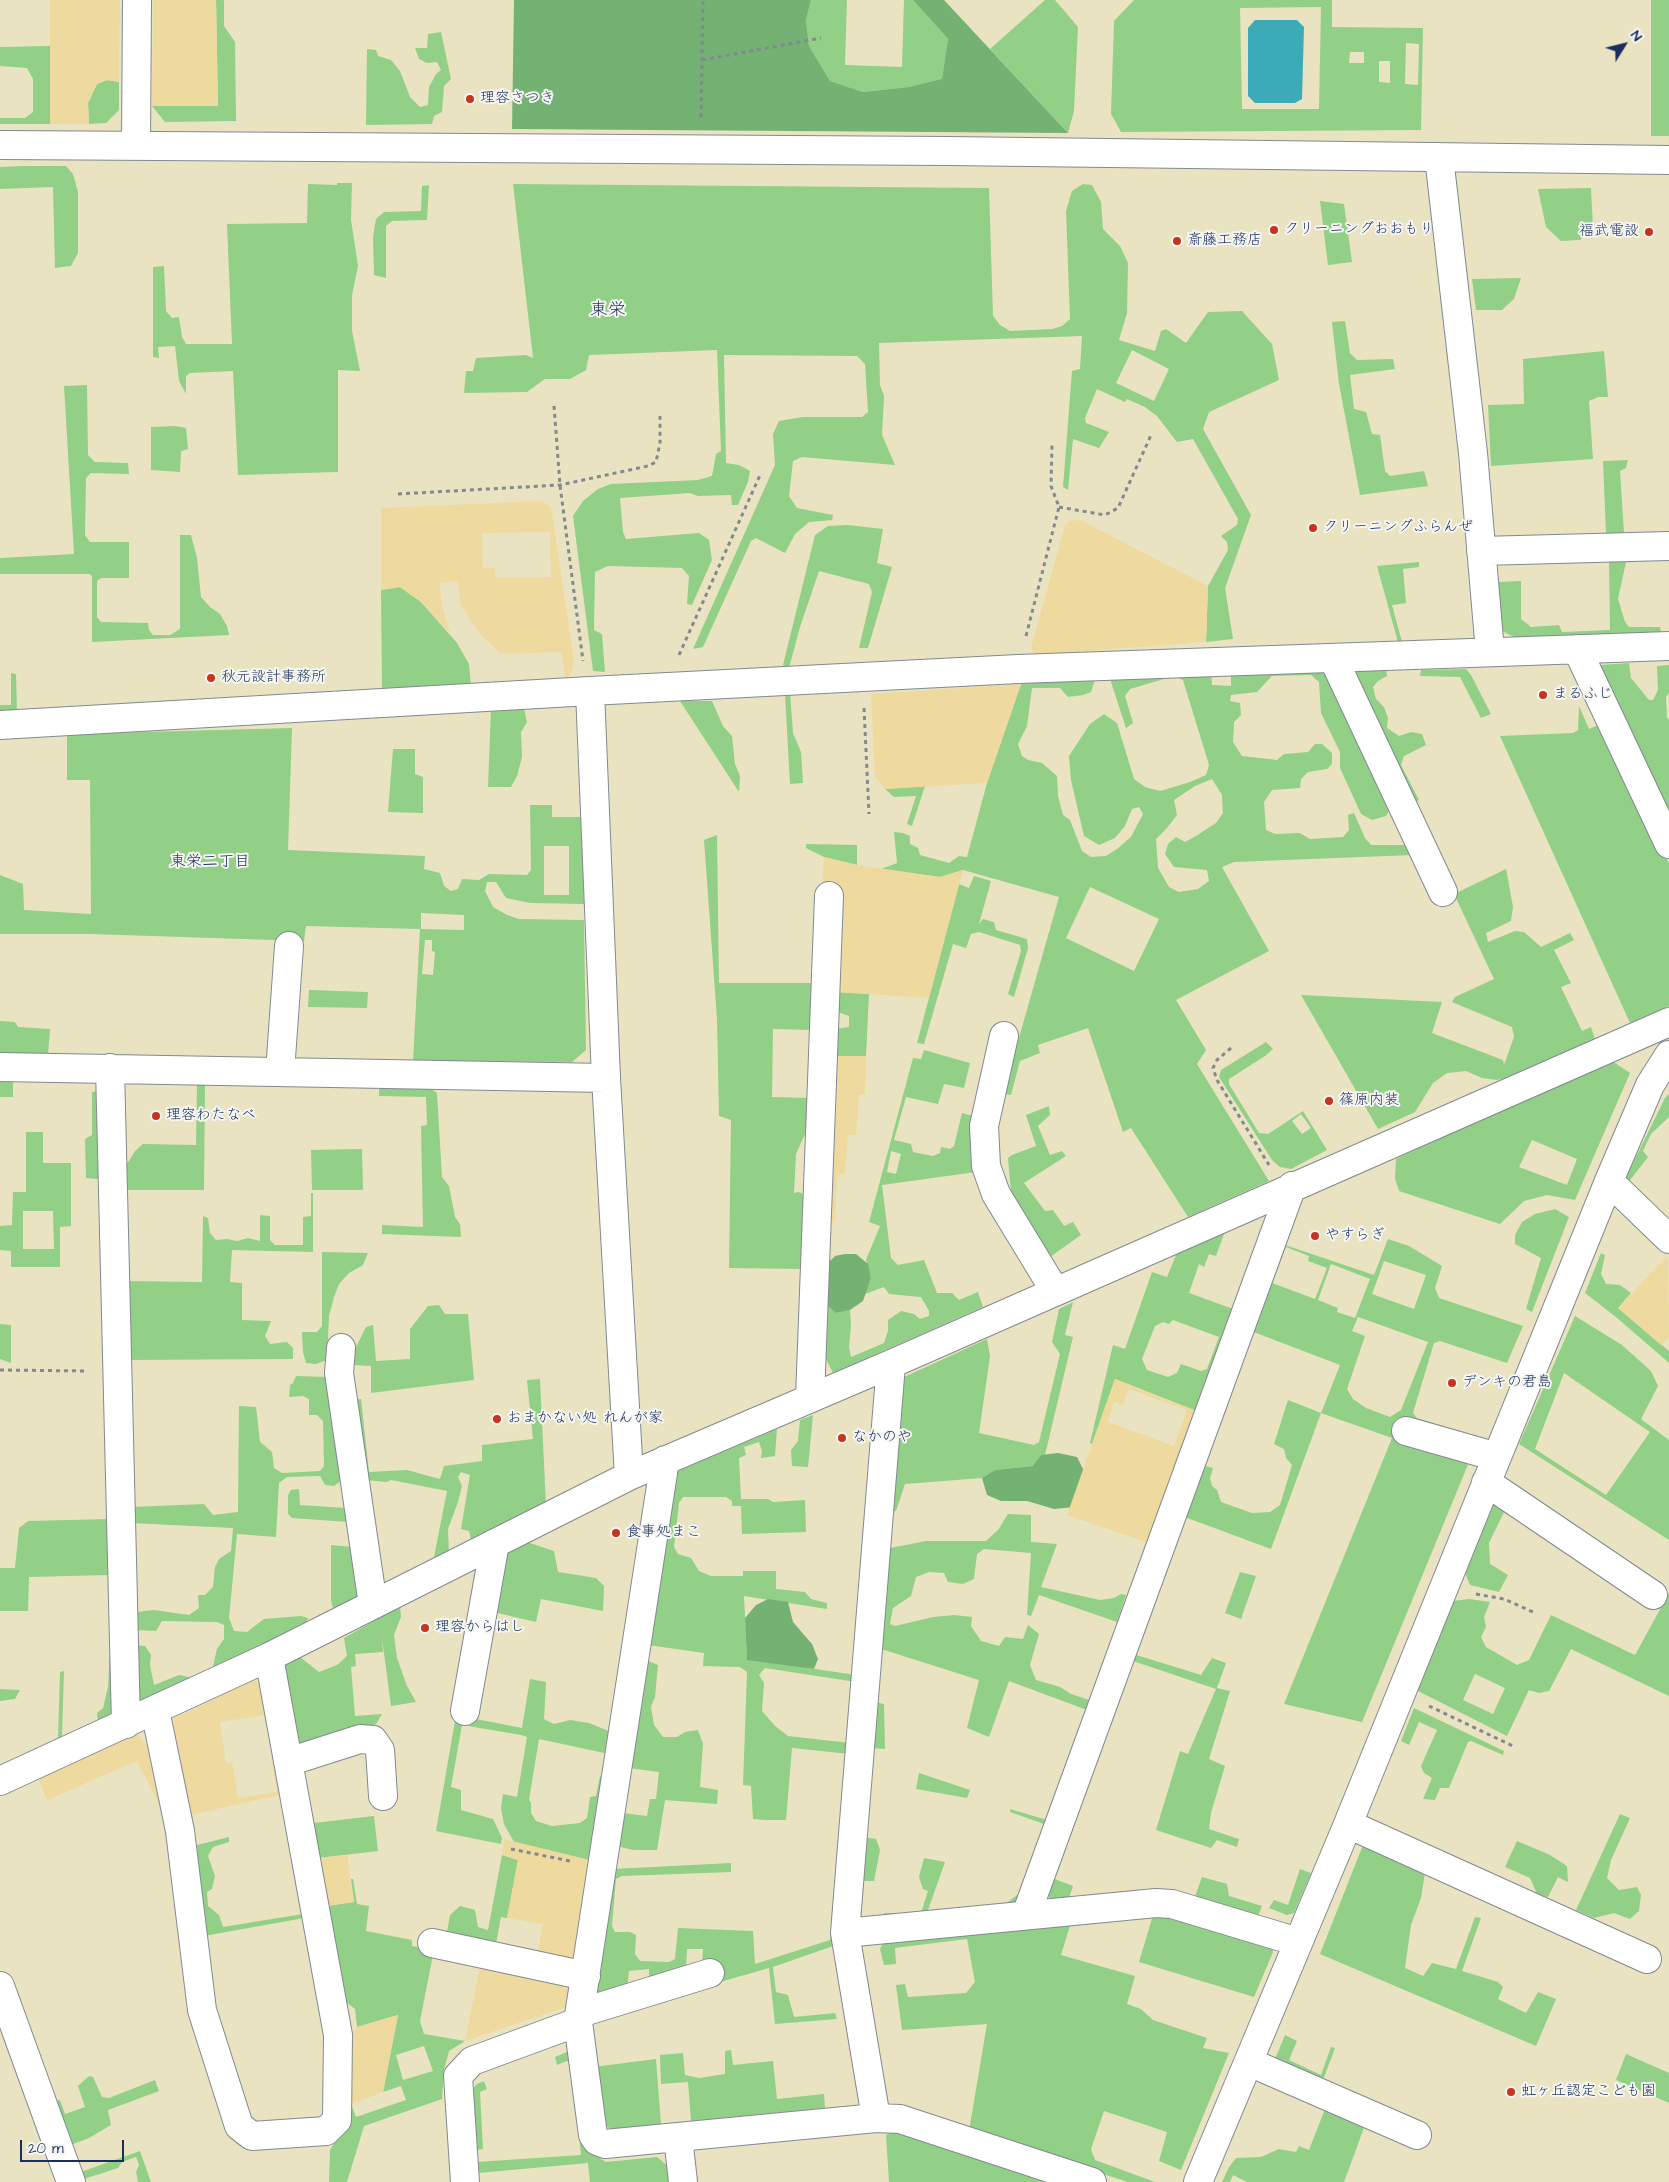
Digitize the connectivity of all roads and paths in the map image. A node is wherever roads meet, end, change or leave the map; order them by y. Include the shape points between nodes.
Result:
1 (137, 0) edge
2 (703, 0) edge
3 (820, 38) dead end
4 (702, 60) junction
5 (136, 144) junction
6 (0, 145) edge
7 (701, 149) junction
8 (1439, 157) junction
9 (1669, 160) edge
10 (554, 406) dead end
11 (660, 416) dead end
12 (1152, 433) dead end
13 (1052, 445) dead end
14 (761, 473) dead end
15 (560, 485) junction
16 (398, 494) dead end
17 (1059, 507) junction
18 (1669, 546) edge
19 (1481, 551) junction
20 (1669, 646) edge
21 (1577, 649) junction
22 (1490, 652) junction
23 (1332, 658) junction
24 (1018, 669) junction
25 (863, 677) junction
26 (665, 688) junction
27 (588, 691) junction
28 (0, 725) edge
29 (869, 814) dead end
30 (1669, 844) edge
31 (1442, 892) dead end
32 (829, 896) dead end
33 (289, 946) dead end
34 (1669, 1022) edge
35 (1004, 1036) dead end
36 (1231, 1048) dead end
37 (1669, 1055) edge
38 (0, 1067) edge
39 (110, 1068) junction
40 (280, 1072) junction
41 (606, 1078) junction
42 (1609, 1181) junction
43 (1288, 1188) junction
44 (1669, 1239) edge
45 (1055, 1291) junction
46 (341, 1348) dead end
47 (890, 1364) junction
48 (0, 1370) edge
49 (118, 1371) junction
50 (810, 1398) junction
51 (1406, 1431) dead end
52 (1497, 1457) junction
53 (665, 1460) junction
54 (630, 1476) junction
55 (1486, 1482) junction
56 (496, 1543) junction
57 (1442, 1592) junction
58 (1653, 1595) dead end
59 (373, 1604) junction
60 (1533, 1612) dead end
61 (269, 1657) junction
62 (1401, 1692) junction
63 (155, 1710) junction
64 (466, 1711) dead end
65 (126, 1724) junction
66 (1515, 1748) dead end
67 (288, 1762) junction
68 (0, 1781) edge
69 (383, 1796) dead end
70 (1348, 1824) junction
71 (511, 1849) dead end
72 (603, 1868) junction
73 (1026, 1915) junction
74 (845, 1933) junction
75 (1298, 1942) junction
76 (432, 1943) dead end
77 (1647, 1959) dead end
78 (710, 1972) dead end
79 (586, 1976) junction
80 (0, 1986) edge
81 (579, 2017) junction
82 (1249, 2062) junction
83 (876, 2118) junction
84 (1417, 2135) dead end
85 (678, 2137) junction
86 (71, 2182) edge
87 (465, 2182) edge
88 (682, 2182) edge
89 (1092, 2182) edge
90 (1198, 2182) edge

1 - 5 street
2 - 4 path
3 - 4 path
4 - 7 path
5 - 6 street
5 - 7 street
7 - 8 street
8 - 9 street
8 - 19 street
10 - 15 path
11 - 15 path via 656,462
12 - 17 path via 1118,508 1105,515
13 - 17 path via 1050,486
14 - 26 path
15 - 16 path
15 - 27 path
17 - 24 path
18 - 19 street
19 - 22 street
20 - 21 street
21 - 22 street
21 - 30 street
22 - 23 street
23 - 24 street
23 - 31 street
24 - 25 street
25 - 26 street
25 - 29 path
26 - 27 street
27 - 28 street
27 - 41 street
32 - 50 street
33 - 40 street
34 - 43 street
35 - 45 street via 984,1126 986,1166 996,1194
36 - 43 path via 1213,1068 1216,1080
37 - 42 street via 1650,1085
38 - 39 street
39 - 40 street
39 - 49 street
40 - 41 street
41 - 54 street
42 - 44 street
42 - 52 street
43 - 45 street
43 - 73 street
45 - 47 street
46 - 59 street via 339,1373
47 - 50 street
47 - 74 street
48 - 49 path
49 - 65 street
50 - 53 street
51 - 52 street
52 - 55 street
53 - 54 street
53 - 72 street
54 - 56 street
55 - 57 street
55 - 58 street
56 - 59 street
56 - 64 street
57 - 60 path via 1496,1597
57 - 62 street
59 - 61 street
61 - 63 street
61 - 67 street
62 - 66 path
62 - 70 street
63 - 65 street
63 - 67 street via 180,1831 202,2010 239,2126 252,2136 326,2131 337,2120 338,2035
65 - 68 street
67 - 69 street via 360,1739 373,1740 380,1750
70 - 75 street
70 - 77 street
71 - 72 path
72 - 79 street
73 - 74 street
73 - 75 street via 1172,1904
74 - 83 street
75 - 82 street
76 - 79 street
78 - 81 street
79 - 81 street
80 - 86 street
81 - 85 street via 593,2135 605,2144
81 - 87 street via 472,2061 458,2076
82 - 84 street
82 - 90 street
83 - 85 street
83 - 89 street via 900,2119
85 - 88 street

